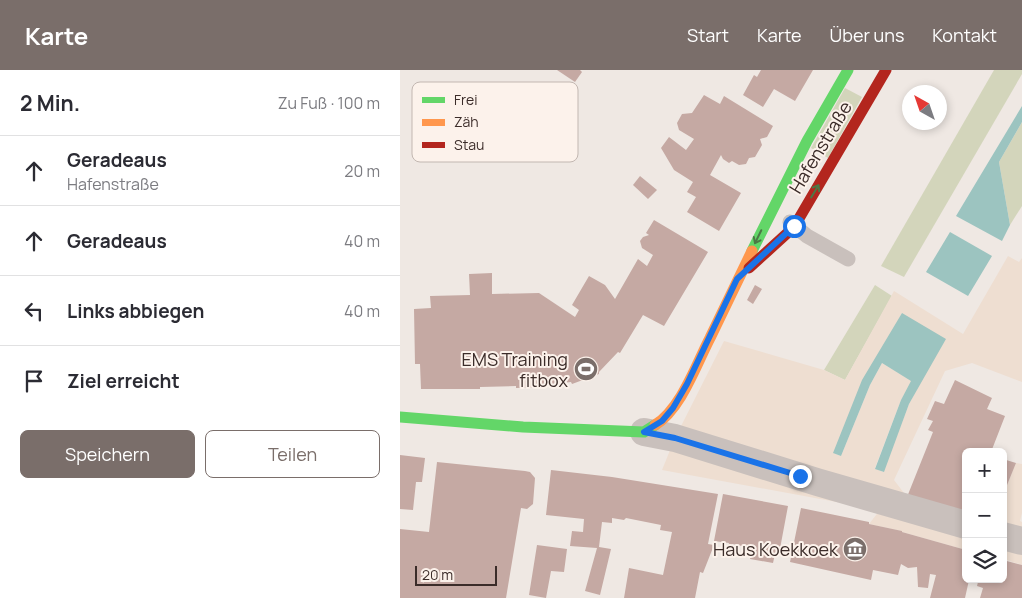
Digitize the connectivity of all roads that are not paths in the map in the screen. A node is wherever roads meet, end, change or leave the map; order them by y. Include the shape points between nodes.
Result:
1 (848, 70) edge
2 (886, 70) edge
3 (778, 195) junction
4 (794, 226) junction
5 (848, 259) dead end
6 (737, 279) junction
7 (400, 417) edge
8 (644, 432) junction
9 (962, 524) edge
10 (1007, 537) edge
11 (1022, 541) edge

1 - 3 street
4 -> 2 street, Hafenstraße
3 - 4 lane via 791,201 783,214
3 -> 6 street
4 - 5 lane
4 - 6 street, Hafenstraße
6 - 8 street via 673,408 662,421
7 - 8 street
8 - 9 street via 675,438
10 - 11 street

